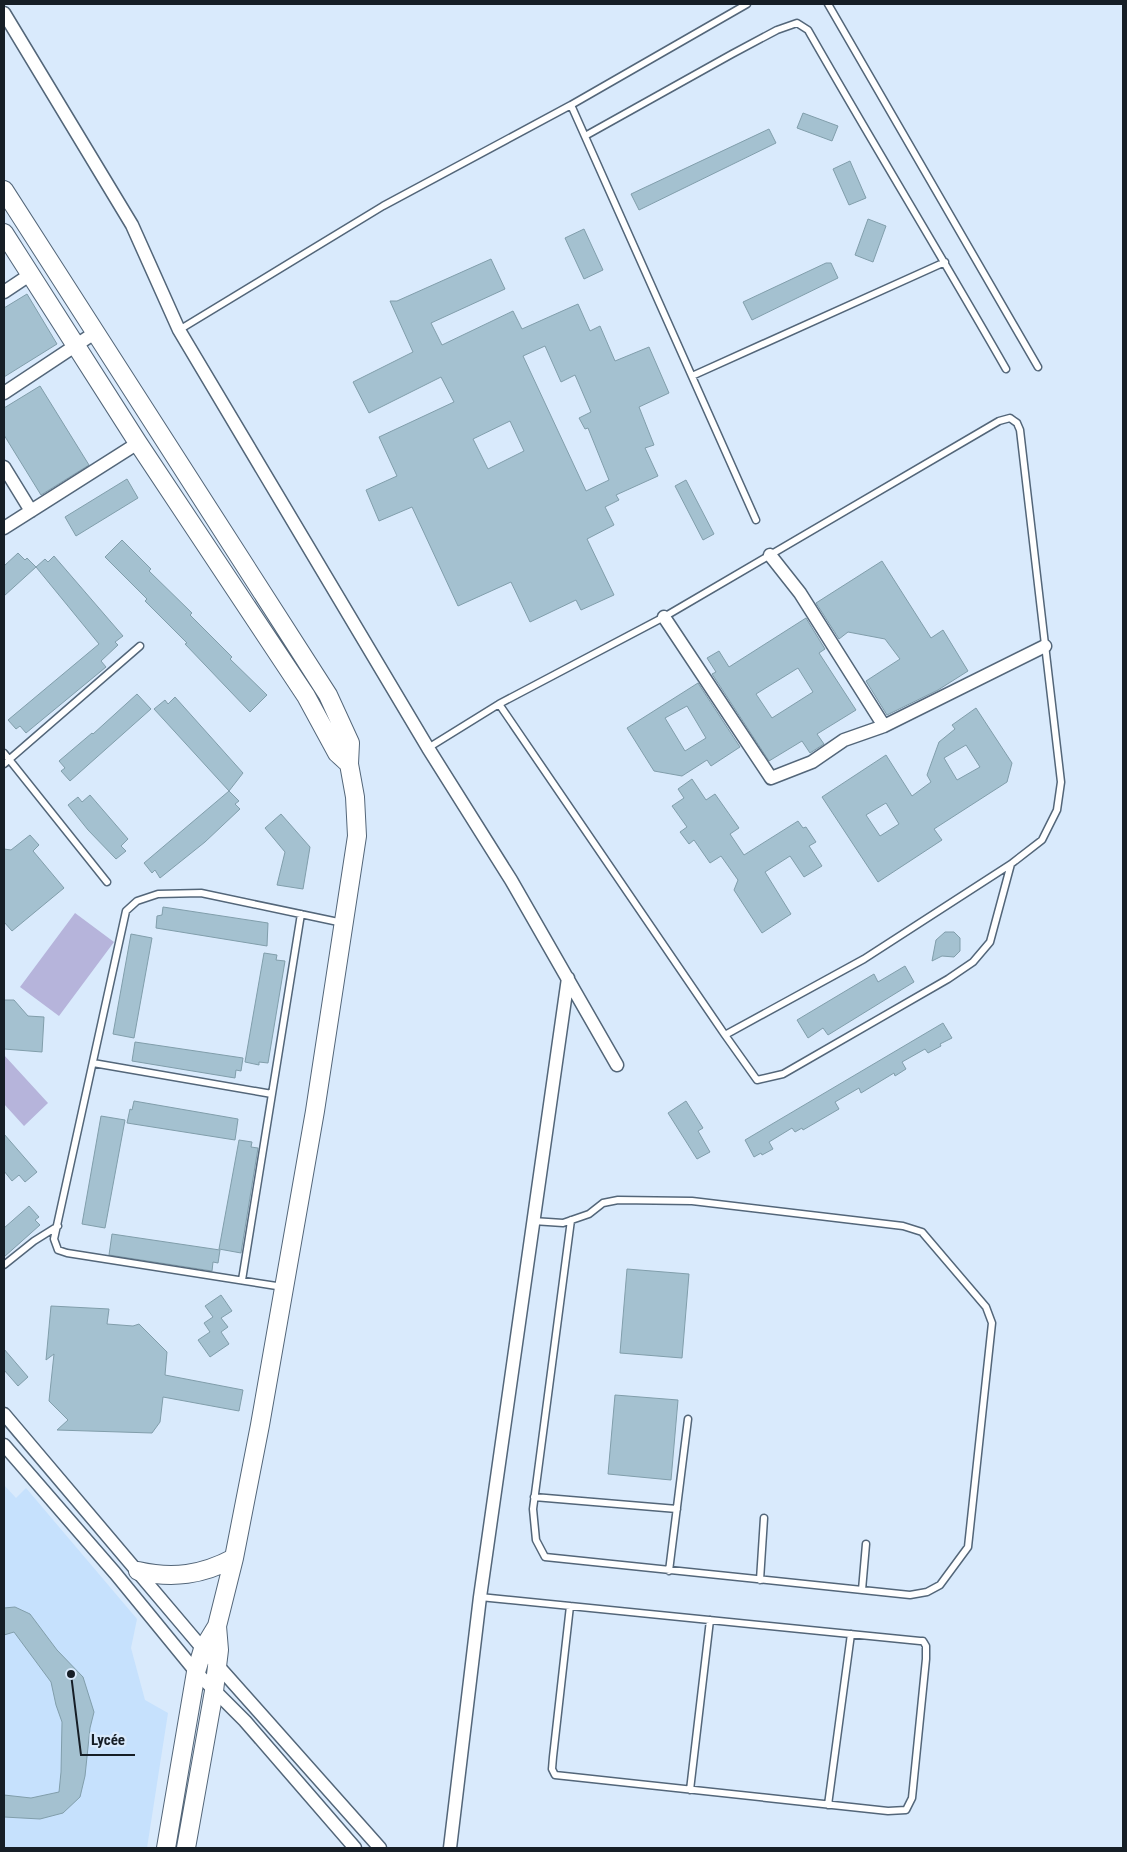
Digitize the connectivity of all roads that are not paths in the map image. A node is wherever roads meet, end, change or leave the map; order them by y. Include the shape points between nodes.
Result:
1 (747, 4) edge
2 (828, 4) edge
3 (4, 12) edge
4 (571, 105) junction
5 (585, 136) junction
6 (4, 190) edge
7 (4, 233) edge
8 (945, 262) junction
9 (31, 274) junction
10 (4, 292) edge
11 (179, 330) junction
12 (96, 332) junction
13 (74, 346) junction
14 (1038, 367) dead end
15 (1006, 369) dead end
16 (692, 376) junction
17 (4, 394) edge
18 (138, 443) junction
19 (4, 467) edge
20 (31, 510) junction
21 (756, 520) dead end
22 (4, 528) edge
23 (770, 555) junction
24 (664, 617) junction
25 (140, 646) dead end
26 (1045, 646) junction
27 (499, 704) junction
28 (884, 726) junction
29 (428, 748) junction
30 (4, 753) edge
31 (6, 761) edge
32 (349, 764) junction
33 (1011, 864) junction
34 (108, 882) dead end
35 (301, 914) junction
36 (344, 923) junction
37 (568, 978) junction
38 (726, 1035) junction
39 (93, 1063) junction
40 (617, 1065) dead end
41 (272, 1094) junction
42 (571, 1220) junction
43 (533, 1222) junction
44 (58, 1226) junction
45 (4, 1265) edge
46 (242, 1280) junction
47 (284, 1287) junction
48 (4, 1414) edge
49 (688, 1419) dead end
50 (4, 1445) edge
51 (534, 1497) junction
52 (677, 1509) junction
53 (764, 1518) dead end
54 (866, 1544) dead end
55 (234, 1558) junction
56 (138, 1571) junction
57 (669, 1571) junction
58 (760, 1580) junction
59 (862, 1590) junction
60 (480, 1597) junction
61 (570, 1606) junction
62 (710, 1620) junction
63 (216, 1626) junction
64 (851, 1634) junction
65 (203, 1649) junction
66 (217, 1664) junction
67 (196, 1672) junction
68 (214, 1690) junction
69 (690, 1790) junction
70 (828, 1805) junction
71 (166, 1848) edge
72 (186, 1848) edge
73 (355, 1848) edge
74 (380, 1848) edge
75 (450, 1848) edge

1 - 4 lane
2 - 14 lane
3 - 11 street via 132,225
4 - 5 lane
4 - 11 lane via 383,206
5 - 8 lane via 777,30 797,23 808,30 892,178
5 - 16 lane
6 - 12 main road
7 - 9 main road
8 - 15 lane
8 - 16 lane
9 - 10 street
9 - 13 main road
11 - 29 street
12 - 13 street
12 - 32 main road via 328,695 350,742
13 - 17 street
13 - 18 main road
16 - 21 lane
18 - 20 street
18 - 32 main road via 306,696 337,753
19 - 20 street
20 - 22 street
23 - 24 lane
23 - 26 lane via 999,421 1005,418 1014,420 1020,430
23 - 28 street via 800,593
24 - 27 lane
24 - 28 street via 771,778 812,762 844,740
25 - 31 lane
26 - 28 street
26 - 33 lane via 1061,782 1060,798 1042,840
27 - 29 lane
27 - 38 lane
29 - 37 street
30 - 31 lane
31 - 34 lane
32 - 36 main road via 357,836
33 - 38 lane via 864,959
33 - 38 lane via 990,942 974,962 948,979 783,1074 757,1080
35 - 36 lane
35 - 39 lane via 201,893 158,894 137,901 126,911
35 - 41 lane
36 - 47 main road
37 - 40 street
37 - 43 street
39 - 41 lane
39 - 44 lane
41 - 46 lane
42 - 43 lane via 563,1223
42 - 51 lane
42 - 59 lane via 589,1214 603,1203 618,1200 692,1201 903,1226 922,1232 986,1307 992,1323 968,1547 940,1585 927,1592 910,1595
43 - 60 street
44 - 45 lane
44 - 46 lane via 54,1239 58,1250
46 - 47 lane
47 - 55 main road
48 - 56 street
49 - 52 lane
50 - 67 street
51 - 52 lane
51 - 57 lane via 536,1540 545,1558
52 - 57 lane
53 - 58 lane
54 - 59 lane
55 - 56 main road via 197,1573 158,1576
55 - 63 main road
56 - 65 street
57 - 58 lane
58 - 59 lane
60 - 61 lane
60 - 75 street
61 - 62 lane
61 - 69 lane via 553,1773
62 - 64 lane
62 - 69 lane
63 - 65 main road
63 - 66 main road
64 - 70 lane
64 - 70 lane via 926,1644 912,1798 902,1812
65 - 66 street
65 - 67 main road
66 - 68 main road
66 - 74 street
67 - 68 street
67 - 71 main road
68 - 72 main road
68 - 73 street
69 - 70 lane

